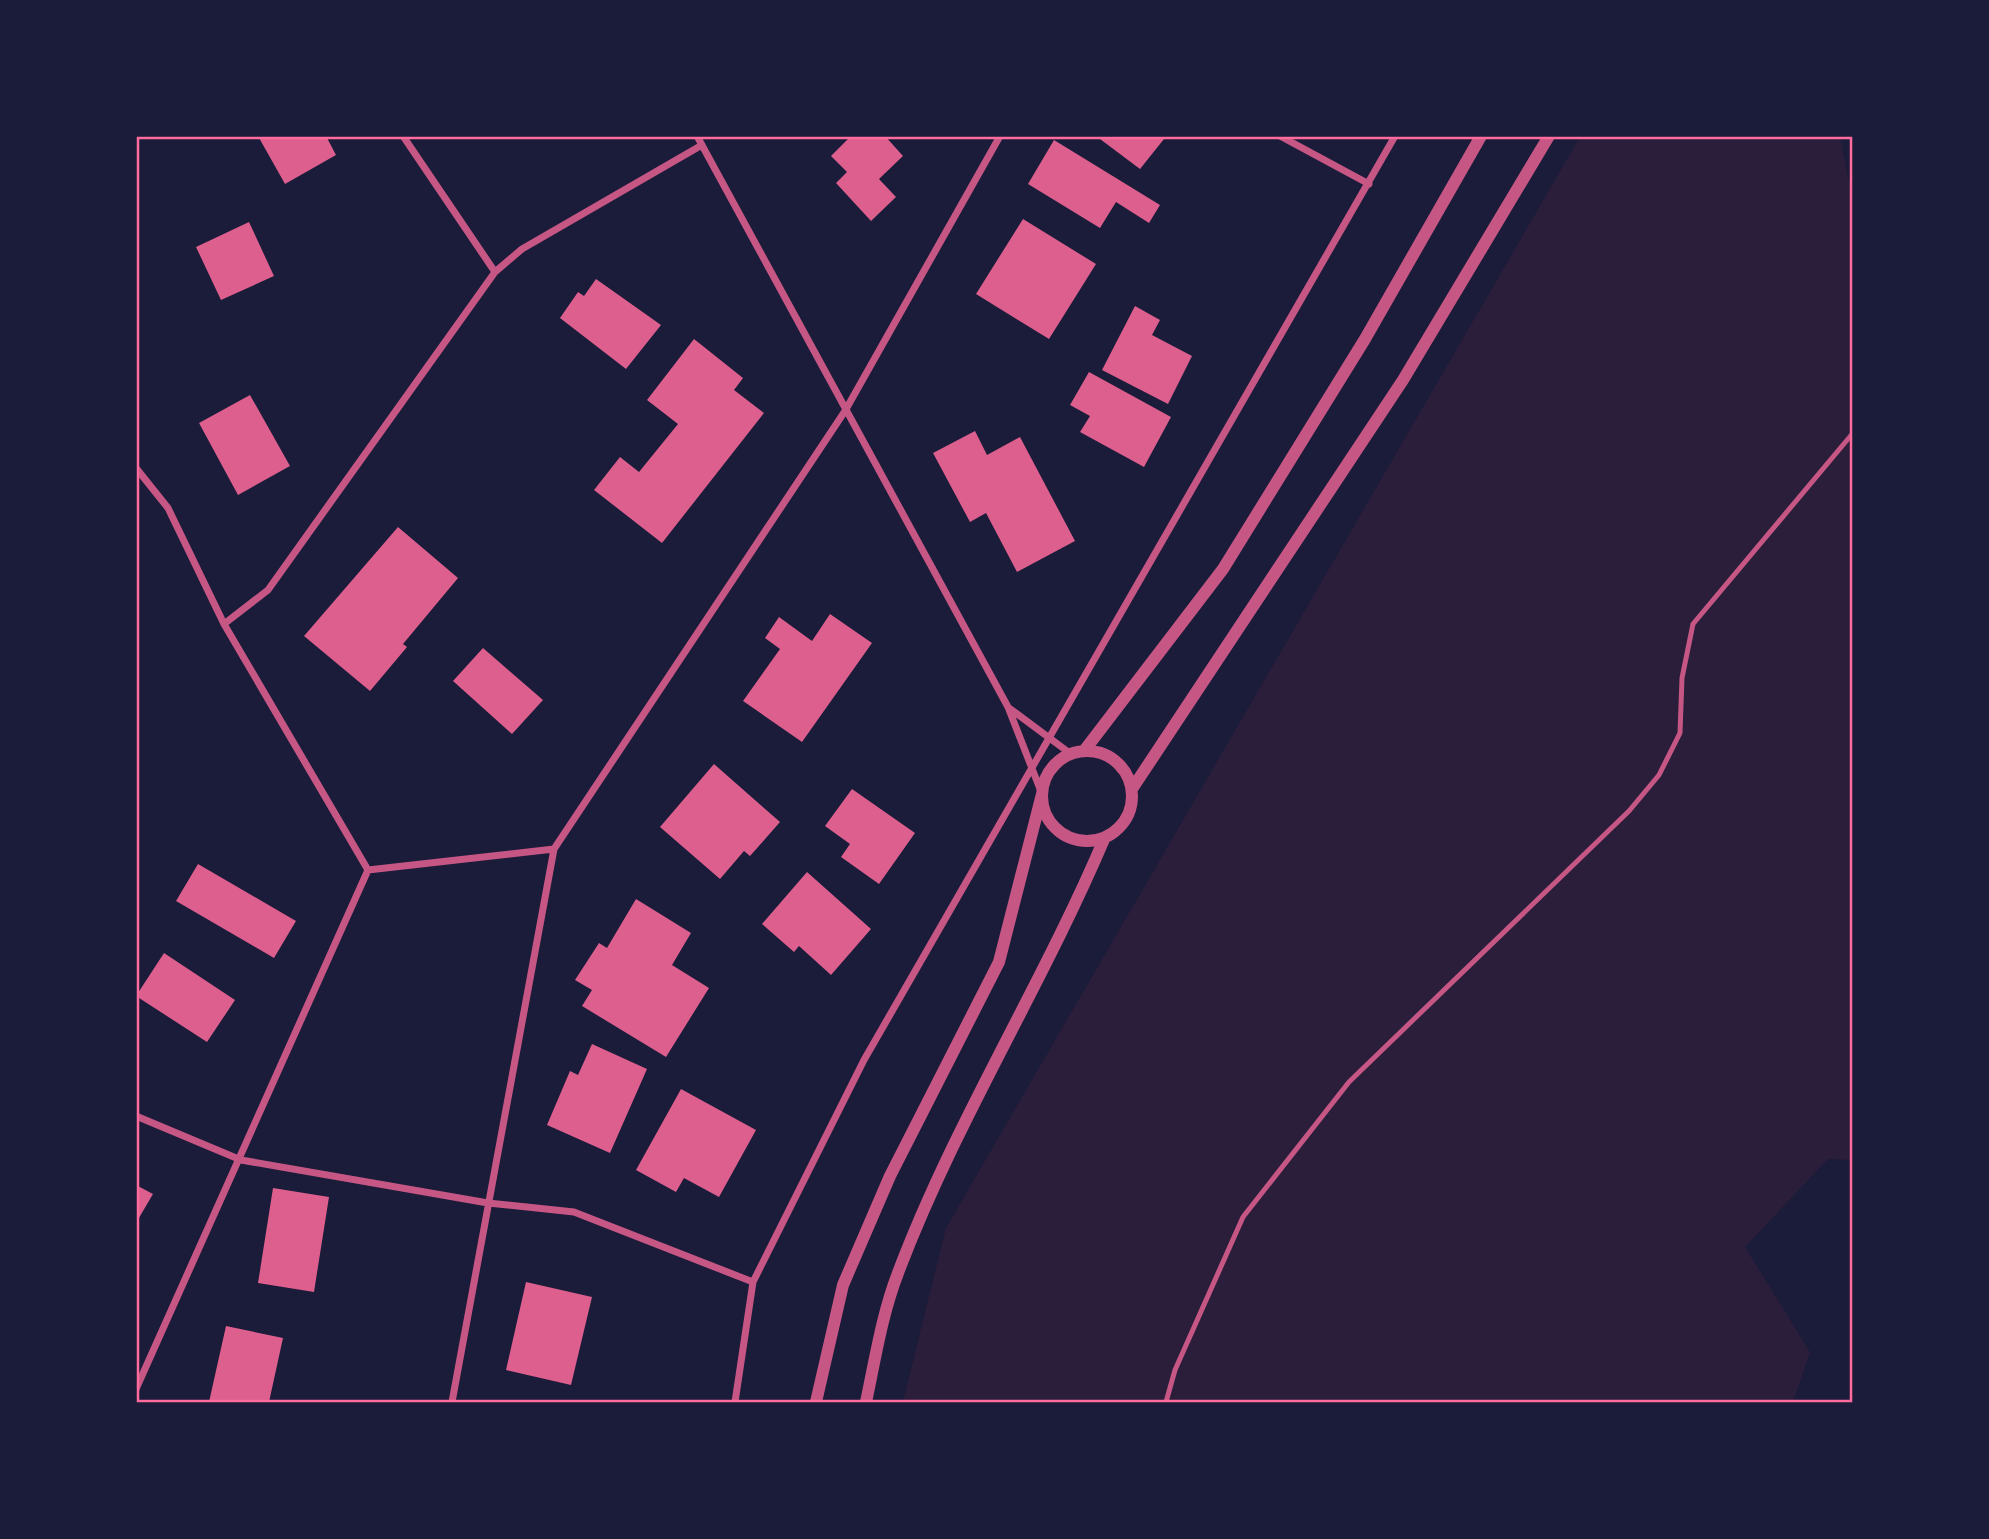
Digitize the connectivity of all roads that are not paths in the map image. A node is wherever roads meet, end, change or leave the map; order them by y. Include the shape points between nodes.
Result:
1 (403, 136) edge
2 (697, 136) edge
3 (1000, 136) edge
4 (1280, 136) edge
5 (1395, 136) edge
6 (1481, 136) edge
7 (1549, 136) edge
8 (702, 145) junction
9 (1370, 184) junction
10 (495, 272) junction
11 (845, 411) junction
12 (1853, 433) edge
13 (136, 468) edge
14 (224, 624) junction
15 (1008, 707) junction
16 (1050, 736) junction
17 (1078, 752) junction
18 (1030, 768) junction
19 (1132, 789) junction
20 (1042, 794) junction
21 (1105, 837) junction
22 (554, 849) junction
23 (368, 870) junction
24 (136, 1116) edge
25 (241, 1160) junction
26 (488, 1203) junction
27 (753, 1282) junction
28 (136, 1389) edge
29 (452, 1402) edge
30 (735, 1402) edge
31 (816, 1402) edge
32 (866, 1402) edge
33 (1166, 1402) edge

1 - 10 street
2 - 8 street
3 - 11 street
4 - 9 street
5 - 9 street
6 - 17 street via 1365,339 1223,569
7 - 19 street via 1403,380
8 - 10 street via 522,249
8 - 11 street
9 - 16 street
10 - 14 street via 268,590
11 - 15 street
11 - 22 street
12 - 33 lane via 1693,624 1682,678 1680,733 1659,775 1629,811 1349,1082 1243,1217 1175,1370
13 - 14 street via 169,508
14 - 23 street
15 - 16 street
15 - 18 street
16 - 17 street
16 - 18 street
17 - 19 street via 1110,757 1128,776
17 - 20 street via 1050,769
18 - 20 street
18 - 27 street via 864,1060
19 - 21 street via 1126,818 1118,830
20 - 21 street via 1050,823 1061,833 1090,841
20 - 31 street via 999,962 890,1176 843,1284
21 - 32 street via 1069,922 945,1161 897,1276
22 - 23 street
22 - 26 street
23 - 25 street
24 - 25 street
25 - 26 street
25 - 28 street
26 - 27 street via 574,1212
26 - 29 street
27 - 30 street

